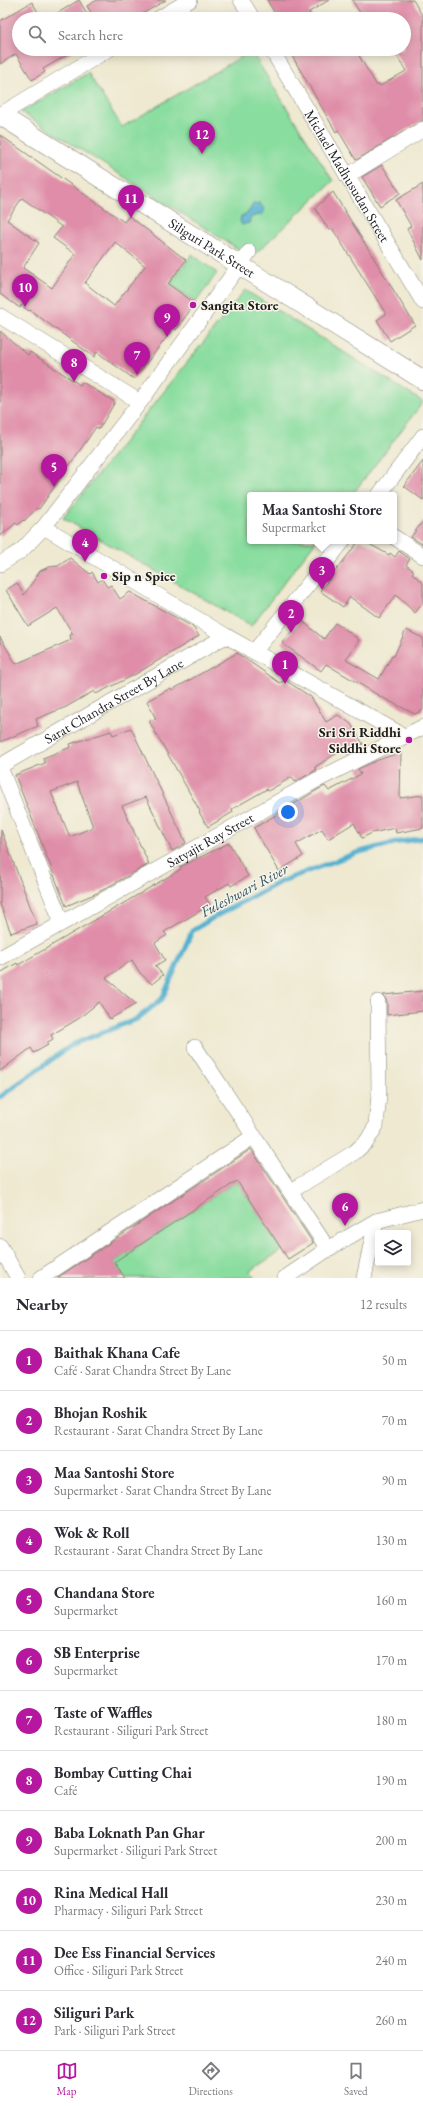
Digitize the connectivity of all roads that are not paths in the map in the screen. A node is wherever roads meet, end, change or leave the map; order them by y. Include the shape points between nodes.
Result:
1 (190, 0) edge
2 (241, 0) edge
3 (170, 12) edge
4 (248, 12) edge
5 (97, 56) edge
6 (275, 56) edge
7 (0, 115) edge
8 (423, 129) edge
9 (347, 176) junction
10 (245, 259) junction
11 (423, 302) edge
12 (0, 316) edge
13 (423, 380) edge
14 (140, 402) junction
15 (423, 436) edge
16 (381, 492) edge
17 (44, 527) junction
18 (397, 539) edge
19 (341, 544) edge
20 (423, 556) edge
21 (0, 564) edge
22 (226, 636) junction
23 (254, 652) junction
24 (423, 726) edge
25 (404, 736) junction
26 (0, 767) edge
27 (62, 923) junction
28 (0, 958) edge
29 (378, 1002) dead end
30 (195, 1047) dead end
31 (254, 1136) junction
32 (291, 1191) junction
33 (423, 1209) edge
34 (376, 1221) junction
35 (0, 1246) edge
36 (328, 1249) junction
37 (18, 1278) edge
38 (41, 1278) edge
39 (285, 1278) edge
40 (364, 1278) edge

1 - 3 street
2 - 4 street
5 - 7 street
6 - 9 street, Michael Madhusudan Street
7 - 10 street, Siliguri Park Street
8 - 9 street
9 - 11 street, Michael Madhusudan Street
10 - 13 street, Siliguri Park Street
10 - 14 street
12 - 14 street
14 - 17 street
15 - 16 street
17 - 21 street via 21,551
17 - 22 street
18 - 20 street
19 - 23 street
22 - 23 street
22 - 26 street, Sarat Chandra Street By Lane
23 - 25 street
24 - 25 street, Satyajit Ray Street
25 - 27 street, Satyajit Ray Street via 315,781
26 - 27 street
27 - 28 street, Satyajit Ray Street
29 - 32 street via 379,1095 376,1126 367,1141 355,1152
30 - 31 street
31 - 32 street
31 - 38 street
32 - 36 street
33 - 34 street
34 - 36 street
34 - 40 street
35 - 37 street
36 - 39 street

